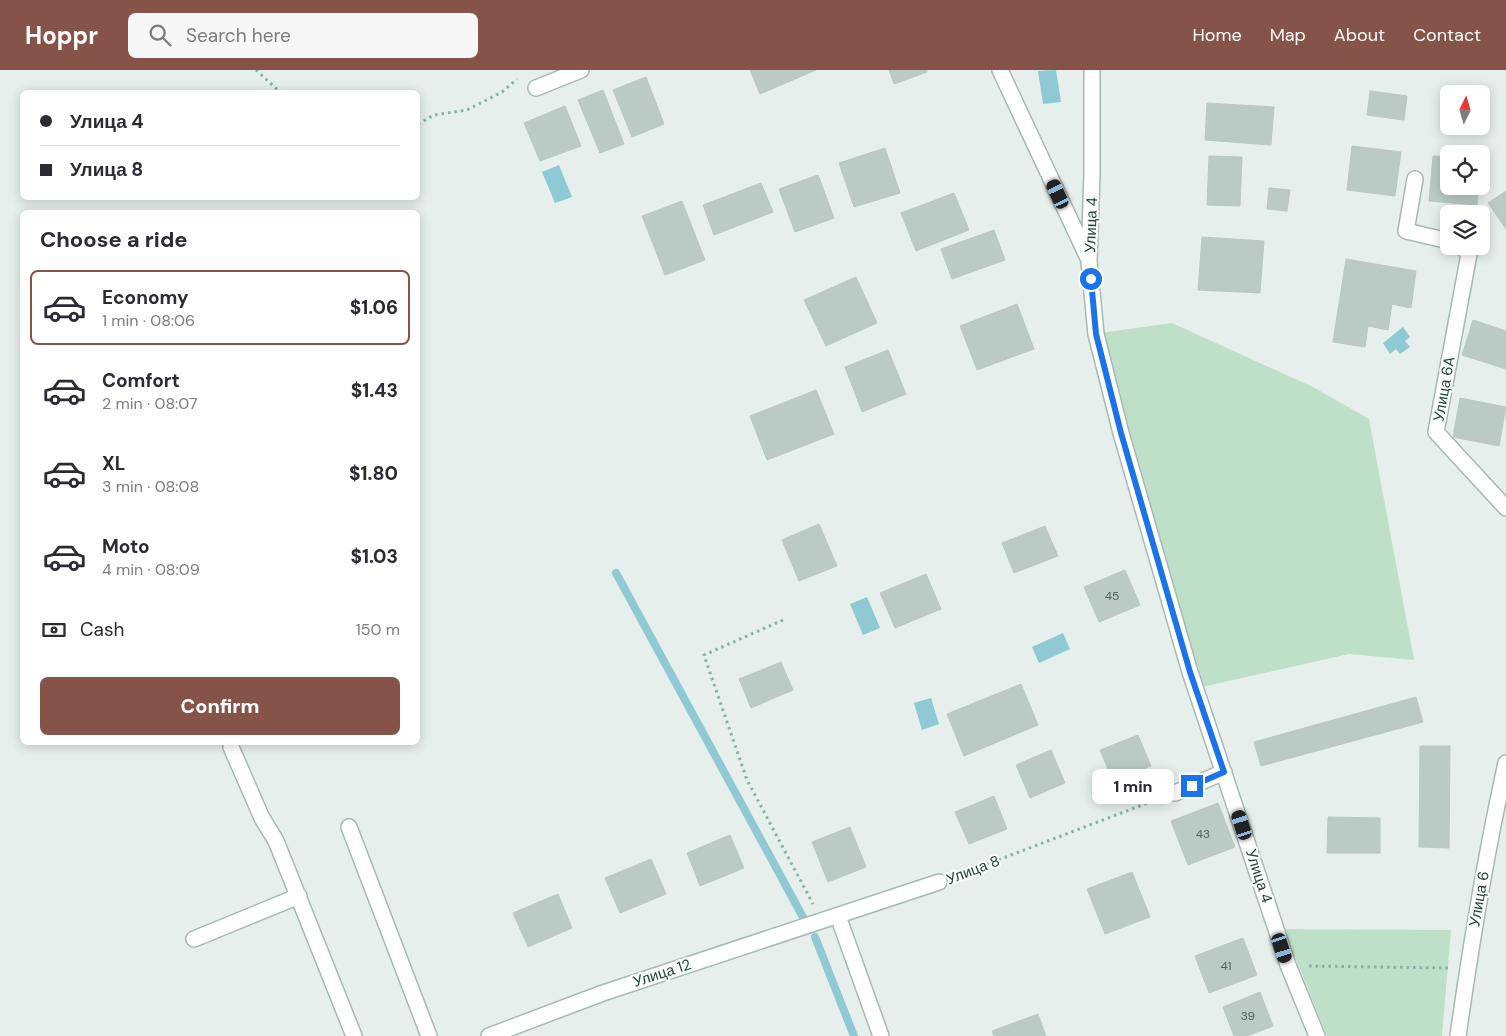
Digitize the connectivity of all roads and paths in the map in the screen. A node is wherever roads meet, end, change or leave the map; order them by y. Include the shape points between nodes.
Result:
1 (256, 70) edge
2 (581, 70) edge
3 (1000, 70) edge
4 (1092, 70) edge
5 (536, 88) joint
6 (278, 90) edge
7 (420, 123) edge
8 (1415, 179) dead end
9 (1440, 239) edge
10 (1469, 255) edge
11 (1090, 261) junction
12 (1506, 508) edge
13 (783, 620) dead end
14 (230, 747) dead end
15 (1506, 763) edge
16 (1224, 772) junction
17 (1175, 793) joint
18 (349, 827) dead end
19 (939, 882) joint
20 (299, 896) junction
21 (838, 916) junction
22 (823, 920) junction
23 (194, 939) dead end
24 (1288, 966) junction
25 (1467, 969) junction
26 (354, 1036) edge
27 (429, 1036) edge
28 (489, 1036) edge
29 (881, 1036) edge
30 (1318, 1036) edge
31 (1458, 1036) edge

1 - 6 path
2 - 5 street
3 - 11 street
4 - 11 street, Улица 4
5 - 7 path via 517,78 502,92 466,110 434,115
8 - 9 street via 1406,231
10 - 12 street, Улица 6A via 1436,432
11 - 16 street, Улица 4 via 1096,334 1121,433 1190,672
13 - 22 path via 704,655 747,780
14 - 20 street
15 - 25 street, Улица 6
16 - 17 street
16 - 24 street, Улица 4
17 - 19 path, Улица 8
18 - 27 street
19 - 21 street, Улица 8
20 - 23 street
20 - 26 street
21 - 22 street, Улица 12
21 - 29 street
22 - 28 street, Улица 12 via 603,993
24 - 25 path
24 - 30 street, Улица 4
25 - 31 street, Улица 6

